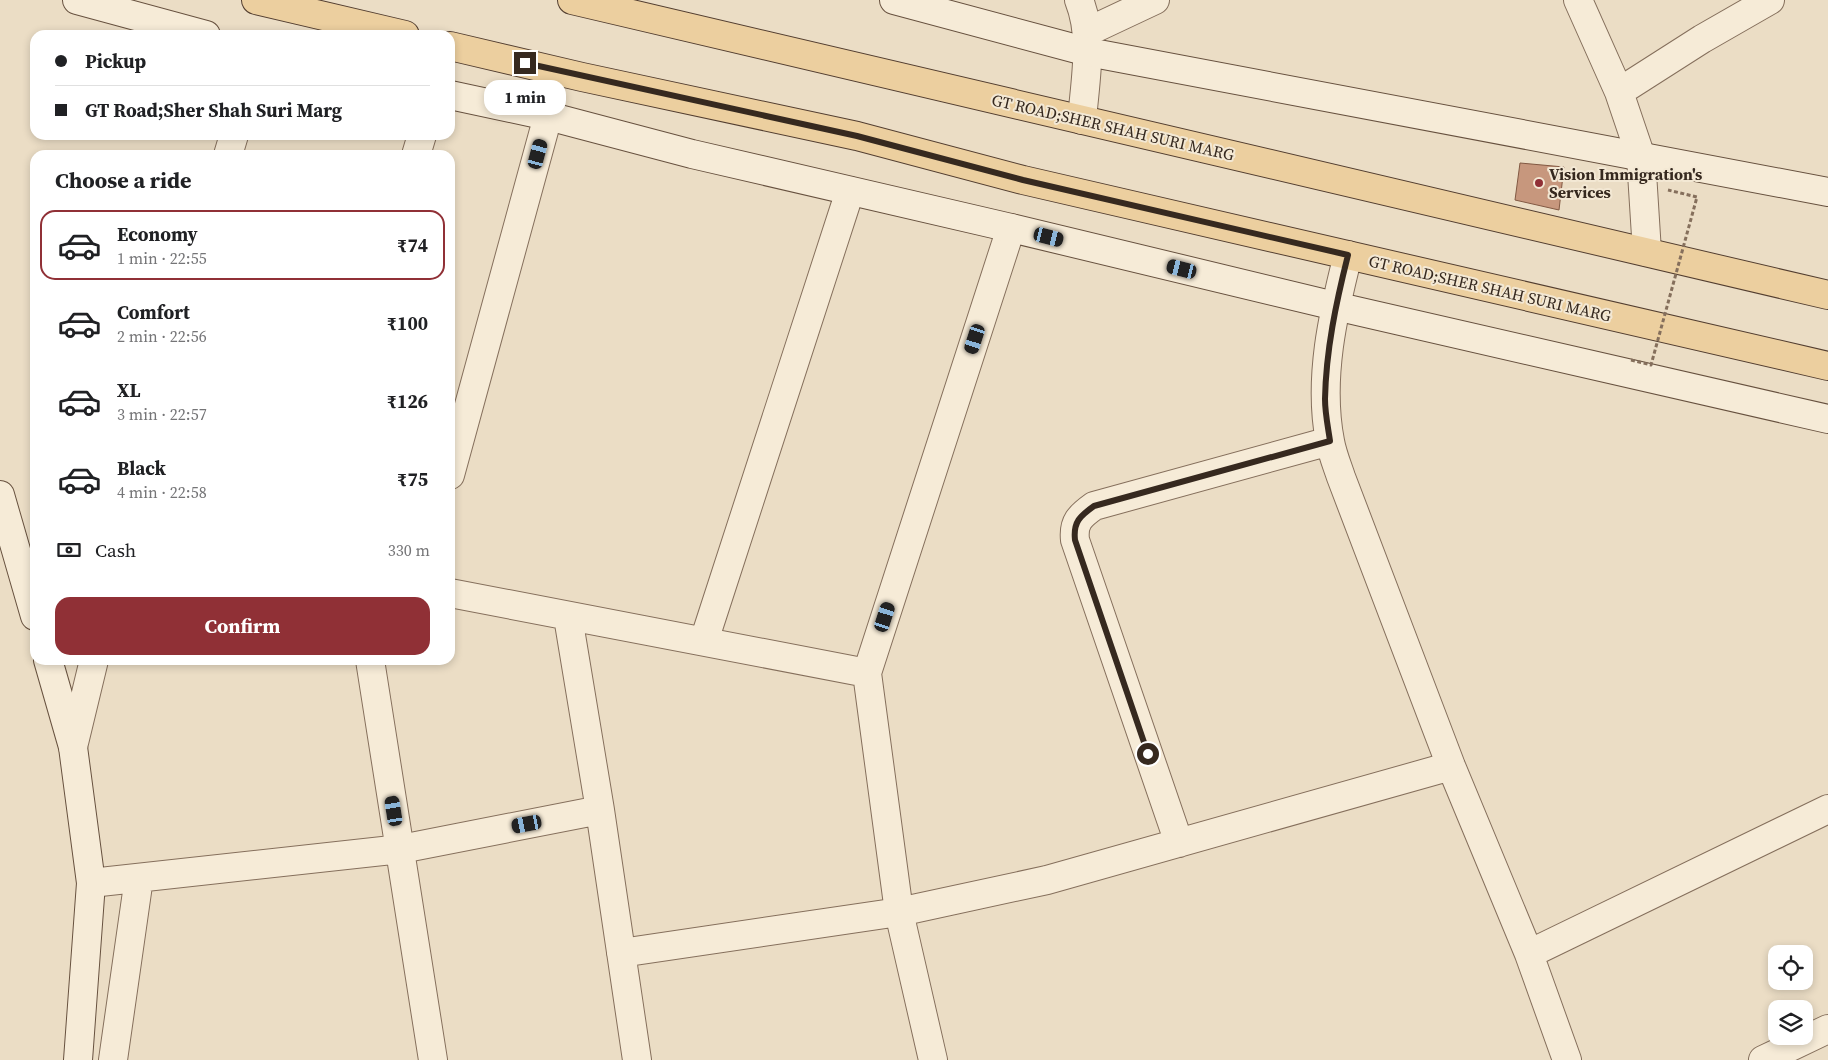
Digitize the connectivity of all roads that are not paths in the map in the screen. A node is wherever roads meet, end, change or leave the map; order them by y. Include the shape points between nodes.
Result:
1 (77, 0) edge
2 (256, 0) edge
3 (572, 0) edge
4 (894, 0) edge
5 (1079, 0) edge
6 (1155, 0) edge
7 (1578, 0) edge
8 (1770, 0) edge
9 (188, 30) edge
10 (384, 30) edge
11 (1087, 42) junction
12 (455, 47) edge
13 (1619, 92) junction
14 (455, 96) edge
15 (548, 116) junction
16 (1082, 120) junction
17 (1641, 157) junction
18 (850, 191) junction
19 (1828, 192) edge
20 (1011, 228) junction
21 (1647, 252) junction
22 (1348, 255) junction
23 (1828, 294) edge
24 (1335, 306) junction
25 (1828, 366) edge
26 (1828, 419) edge
27 (1330, 441) junction
28 (455, 458) edge
29 (0, 495) edge
30 (455, 594) edge
31 (30, 599) edge
32 (568, 617) junction
33 (704, 640) junction
34 (49, 665) edge
35 (93, 665) edge
36 (371, 665) edge
37 (867, 673) junction
38 (73, 748) junction
39 (1451, 766) junction
40 (1828, 809) edge
41 (600, 810) junction
42 (1179, 844) junction
43 (401, 849) junction
44 (139, 878) junction
45 (91, 883) junction
46 (899, 912) junction
47 (621, 952) junction
48 (1529, 954) junction
49 (1828, 1029) edge
50 (78, 1060) edge
51 (113, 1060) edge
52 (433, 1060) edge
53 (637, 1060) edge
54 (933, 1060) edge
55 (1568, 1060) edge
56 (1763, 1060) edge

1 - 9 street
2 - 10 main road
3 - 16 main road, GT ROAD;SHER SHAH SURI MARG
4 - 11 street
5 - 11 street
6 - 11 street
7 - 13 street
8 - 13 street
11 - 16 street
11 - 17 street
12 - 22 main road, GT ROAD;SHER SHAH SURI MARG via 857,136 1023,180
13 - 17 street
14 - 15 street
15 - 18 street
15 - 28 street
16 - 21 main road, GT ROAD;SHER SHAH SURI MARG
17 - 19 street
17 - 21 street
18 - 20 street
18 - 33 street
20 - 24 street
20 - 37 street
21 - 23 main road, GT ROAD;SHER SHAH SURI MARG
22 - 24 street
22 - 25 main road, GT ROAD;SHER SHAH SURI MARG
24 - 26 street
24 - 27 street via 1325,401
27 - 39 street
27 - 42 street via 1094,506 1082,515 1074,528 1075,540
29 - 31 street
30 - 32 street
32 - 33 street
32 - 41 street
33 - 37 street
34 - 38 street
35 - 38 street
36 - 43 street
37 - 46 street
38 - 45 street
39 - 42 street
39 - 48 street
40 - 48 street
41 - 43 street
41 - 47 street
42 - 46 street via 1047,880
43 - 44 street
43 - 52 street
44 - 45 street
44 - 51 street
45 - 50 street
46 - 47 street
46 - 54 street
47 - 53 street
48 - 55 street
49 - 56 street

